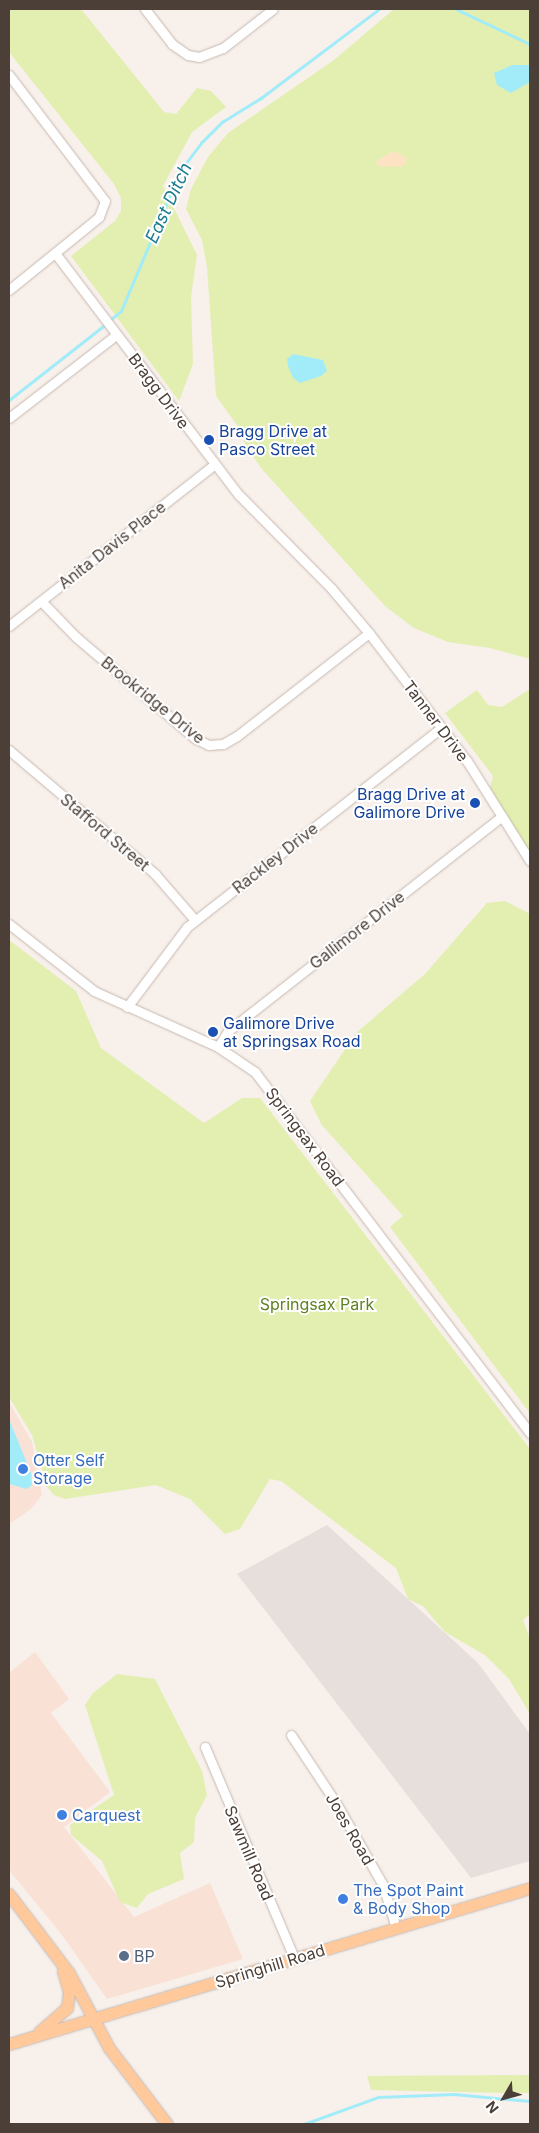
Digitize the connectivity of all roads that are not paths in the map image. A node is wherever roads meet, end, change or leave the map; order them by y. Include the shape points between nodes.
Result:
1 (145, 9) edge
2 (274, 9) edge
3 (9, 75) edge
4 (54, 253) junction
5 (9, 290) edge
6 (114, 331) junction
7 (9, 418) edge
8 (215, 464) junction
9 (331, 588) joint
10 (41, 600) junction
11 (10, 622) edge
12 (369, 633) junction
13 (441, 728) junction
14 (9, 750) edge
15 (502, 816) junction
16 (530, 861) edge
17 (196, 920) junction
18 (9, 924) edge
19 (127, 1008) junction
20 (218, 1047) junction
21 (530, 1433) edge
22 (291, 1735) dead end
23 (204, 1747) dead end
24 (530, 1888) edge
25 (9, 1894) edge
26 (396, 1928) junction
27 (57, 1957) junction
28 (294, 1958) junction
29 (94, 2018) junction
30 (32, 2037) junction
31 (9, 2044) edge
32 (167, 2124) edge

1 - 2 street via 172,44 194,56 206,56 223,48
3 - 4 street via 103,195 105,204 99,217
4 - 5 street
4 - 6 street, Bragg Drive
6 - 7 street
6 - 8 street, Bragg Drive
8 - 9 street, Bragg Drive via 255,512
8 - 10 street, Anita Davis Place
9 - 12 street, Tanner Drive
10 - 11 street, Anita Davis Place
10 - 12 street, Brookridge Drive via 76,637 196,739 209,745 223,744 237,736
12 - 13 street, Tanner Drive
13 - 15 street, Tanner Drive
13 - 17 street, Rackley Drive
14 - 17 street, Stafford Street via 155,874
15 - 16 street, Tanner Drive
15 - 20 street, Gallimore Drive via 228,1031
17 - 19 street, Rackley Drive
18 - 19 street, Springsax Road via 78,981
19 - 20 street, Springsax Road
20 - 21 street, Springsax Road via 244,1063 272,1094
22 - 26 street, Joes Road via 336,1803 383,1885
23 - 28 street, Sawmill Road
24 - 26 main road, Springhill Road
25 - 27 main road
26 - 28 main road, Springhill Road
27 - 29 main road
27 - 30 main road via 67,1986 67,2008
28 - 29 main road, Springhill Road
29 - 30 main road, Springhill Road
29 - 32 main road via 119,2062
30 - 31 main road, Springhill Road

